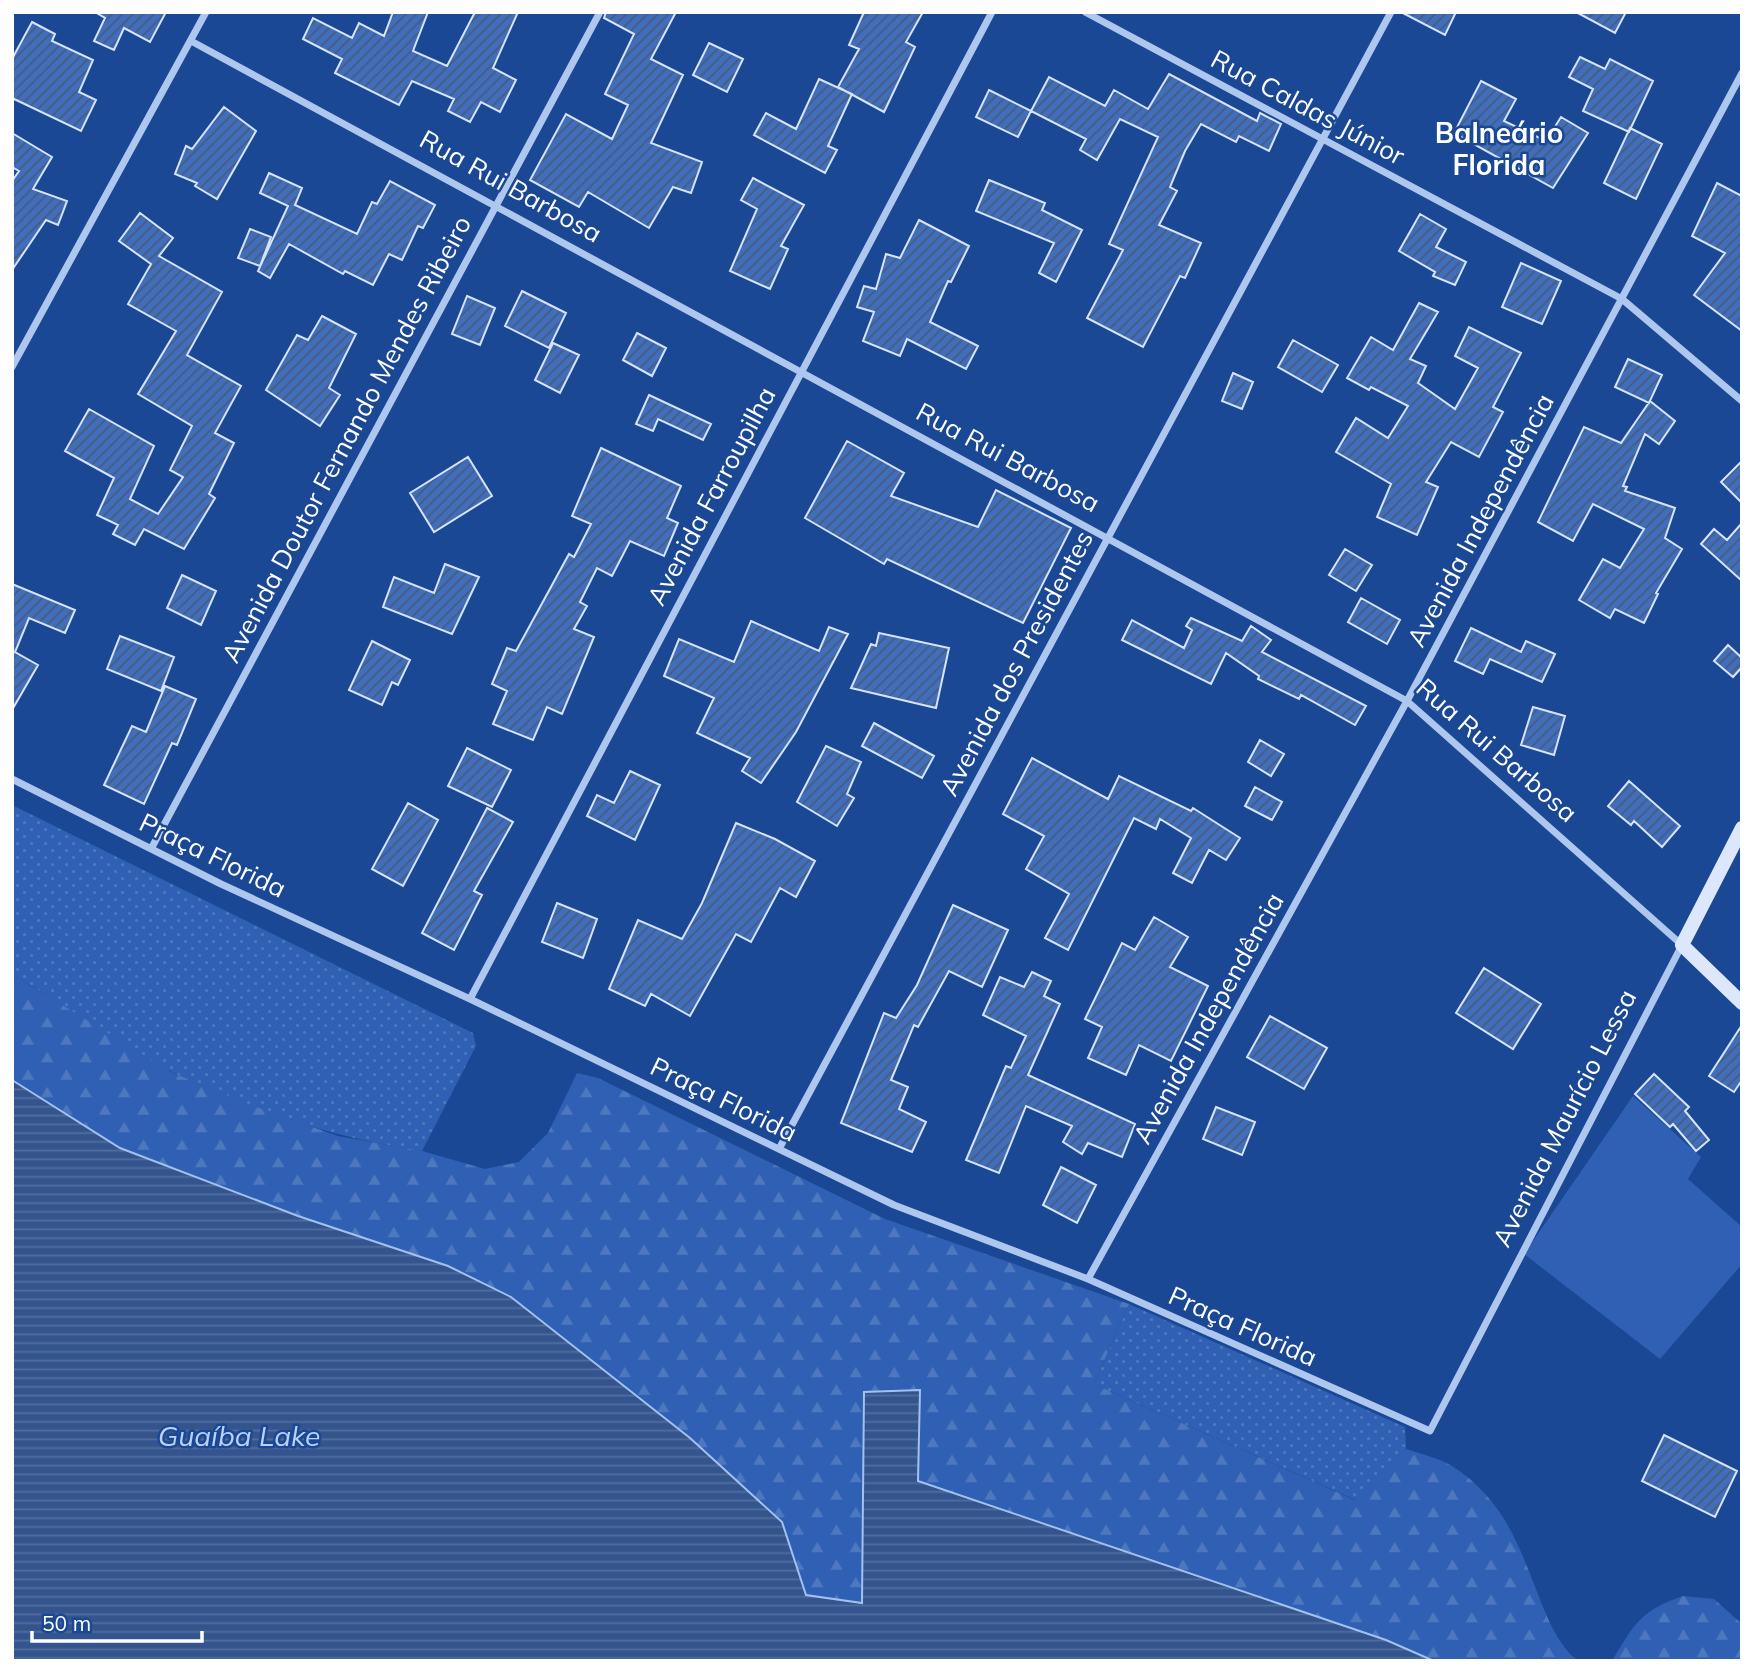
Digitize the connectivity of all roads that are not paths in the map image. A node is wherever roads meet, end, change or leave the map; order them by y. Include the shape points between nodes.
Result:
1 (206, 12) edge
2 (600, 12) edge
3 (992, 12) edge
4 (1085, 12) edge
5 (1391, 12) edge
6 (191, 41) junction
7 (1742, 73) edge
8 (1323, 139) junction
9 (495, 205) junction
10 (1622, 299) junction
11 (12, 367) edge
12 (800, 373) junction
13 (1742, 401) edge
14 (1108, 538) junction
15 (1407, 701) junction
16 (12, 779) edge
17 (1742, 828) edge
18 (150, 849) junction
19 (1682, 945) junction
20 (470, 999) junction
21 (1742, 1003) edge
22 (779, 1149) junction
23 (1088, 1279) junction
24 (1430, 1431) joint

1 - 6 street
2 - 9 street, Avenida Doutor Fernando Mendes Ribeiro
3 - 12 street, Avenida Farroupilha
4 - 8 street, Rua Caldas Júnior
5 - 8 street, Avenida dos Presidentes
6 - 9 street, Rua Rui Barbosa
6 - 11 street
7 - 10 street, Avenida Independência
8 - 10 street, Rua Caldas Júnior
8 - 14 street, Avenida dos Presidentes
9 - 12 street, Rua Rui Barbosa
9 - 18 street, Avenida Doutor Fernando Mendes Ribeiro
10 - 13 street, Rua Caldas Júnior
10 - 15 street, Avenida Independência
12 - 14 street, Rua Rui Barbosa
12 - 20 street, Avenida Farroupilha
14 - 15 street, Rua Rui Barbosa
14 - 22 street, Avenida dos Presidentes
15 - 19 street, Rua Rui Barbosa
15 - 23 street, Avenida Independência
16 - 18 street, Praça Florida
17 - 19 street, Avenida Maurício Lessa
18 - 20 street, Praça Florida
19 - 21 street, Rua Rui Barbosa
19 - 24 street, Avenida Maurício Lessa
20 - 22 street, Praça Florida
22 - 23 street, Praça Florida via 894,1205
23 - 24 street, Praça Florida

